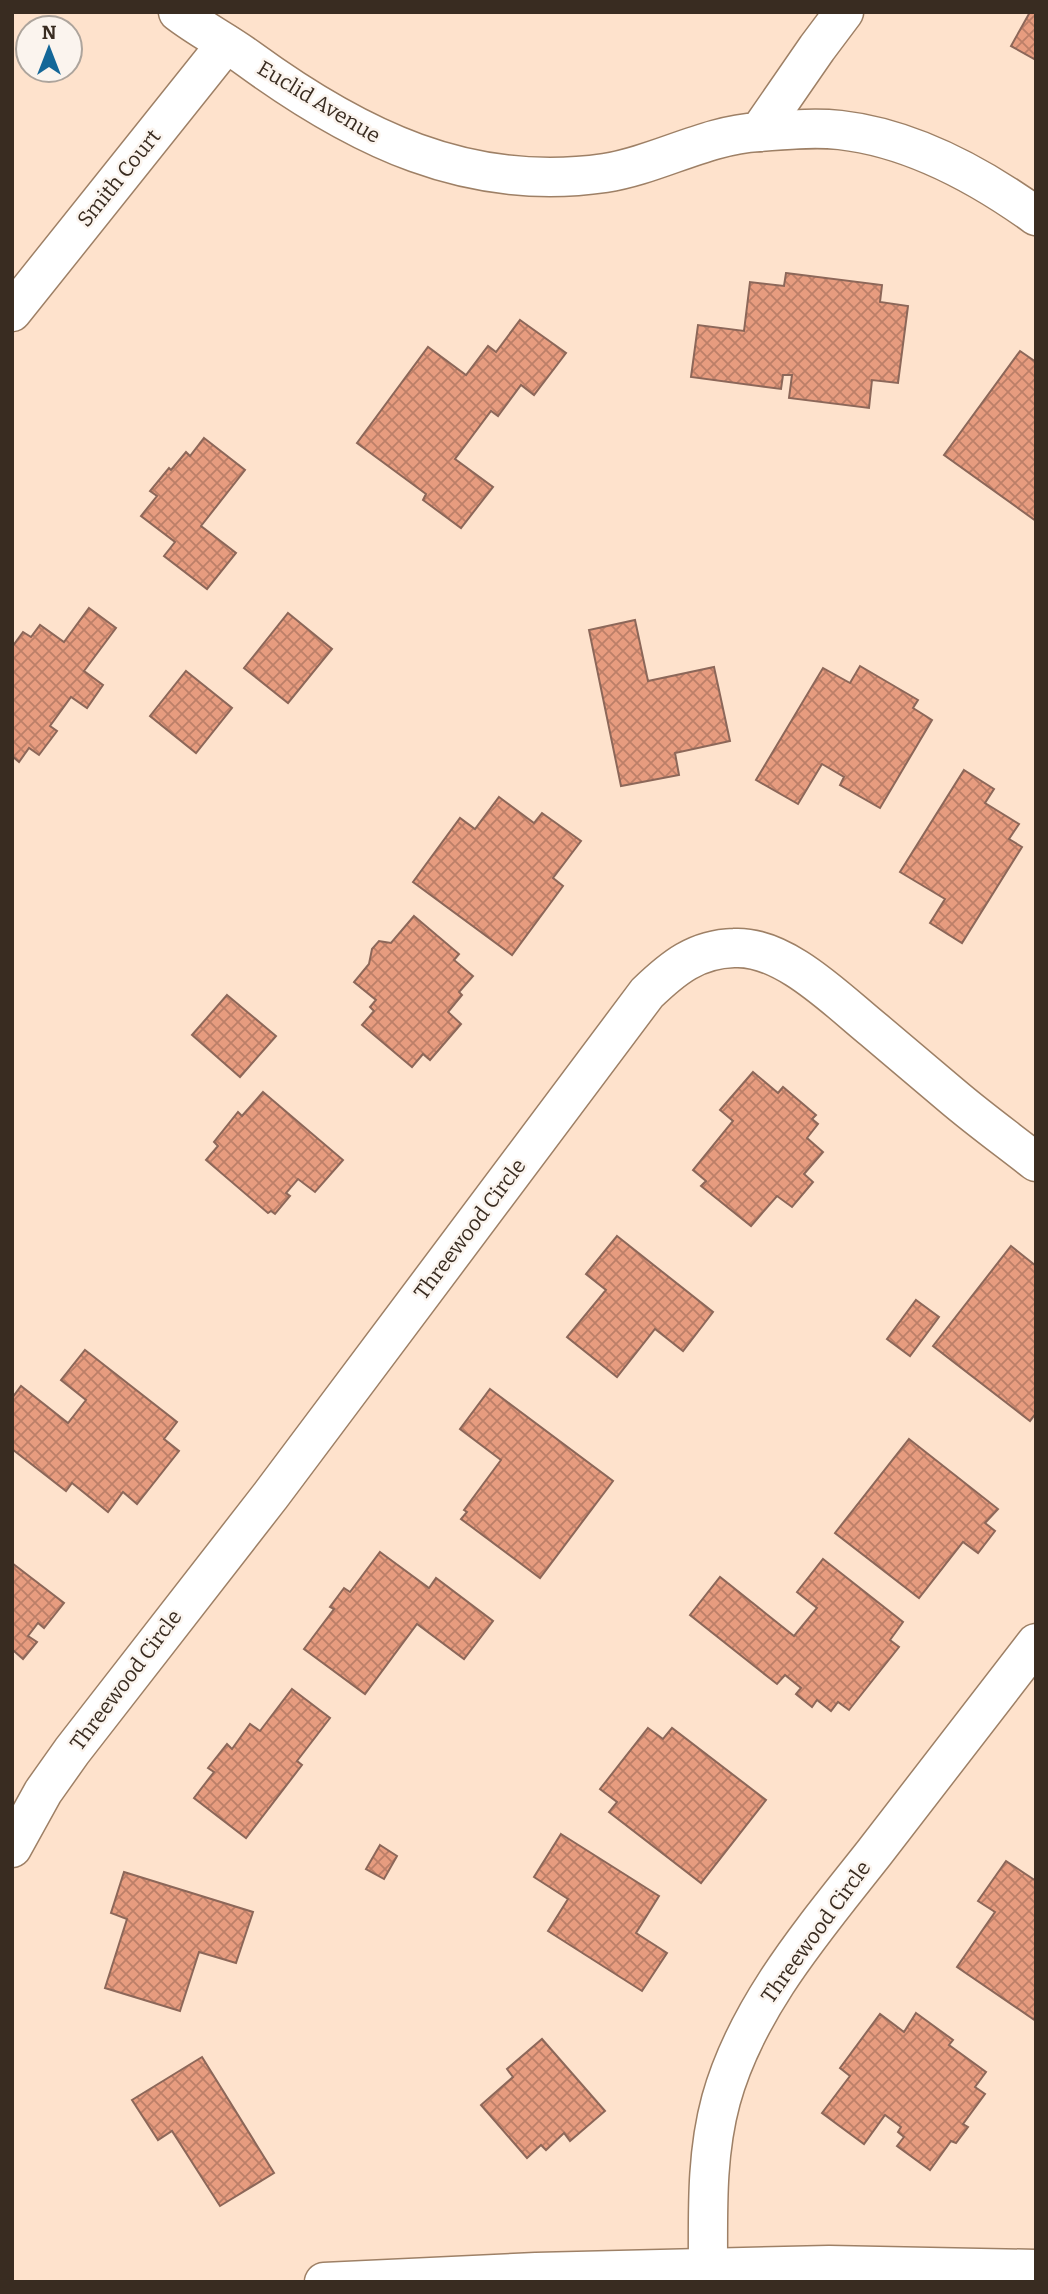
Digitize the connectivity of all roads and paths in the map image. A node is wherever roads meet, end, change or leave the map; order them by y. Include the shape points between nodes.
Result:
1 (178, 12) edge
2 (845, 12) edge
3 (226, 44) junction
4 (759, 132) junction
5 (1036, 216) edge
6 (12, 312) edge
7 (1036, 1162) edge
8 (1036, 1643) edge
9 (12, 1848) edge
10 (708, 2268) junction
11 (1036, 2269) edge
12 (324, 2282) edge

1 - 3 street, Euclid Avenue
2 - 4 street
3 - 4 street, Euclid Avenue via 349,125 403,150 457,167 513,176 606,173 718,139
3 - 6 street, Smith Court
4 - 5 street via 808,128 872,136 936,157 1001,191
7 - 9 street, Threewood Circle via 831,994 769,954 736,947 703,953 673,968 647,993 80,1741 43,1792
8 - 10 street, Threewood Circle via 823,1919 758,2013 735,2058 713,2137
10 - 11 street
10 - 12 street

